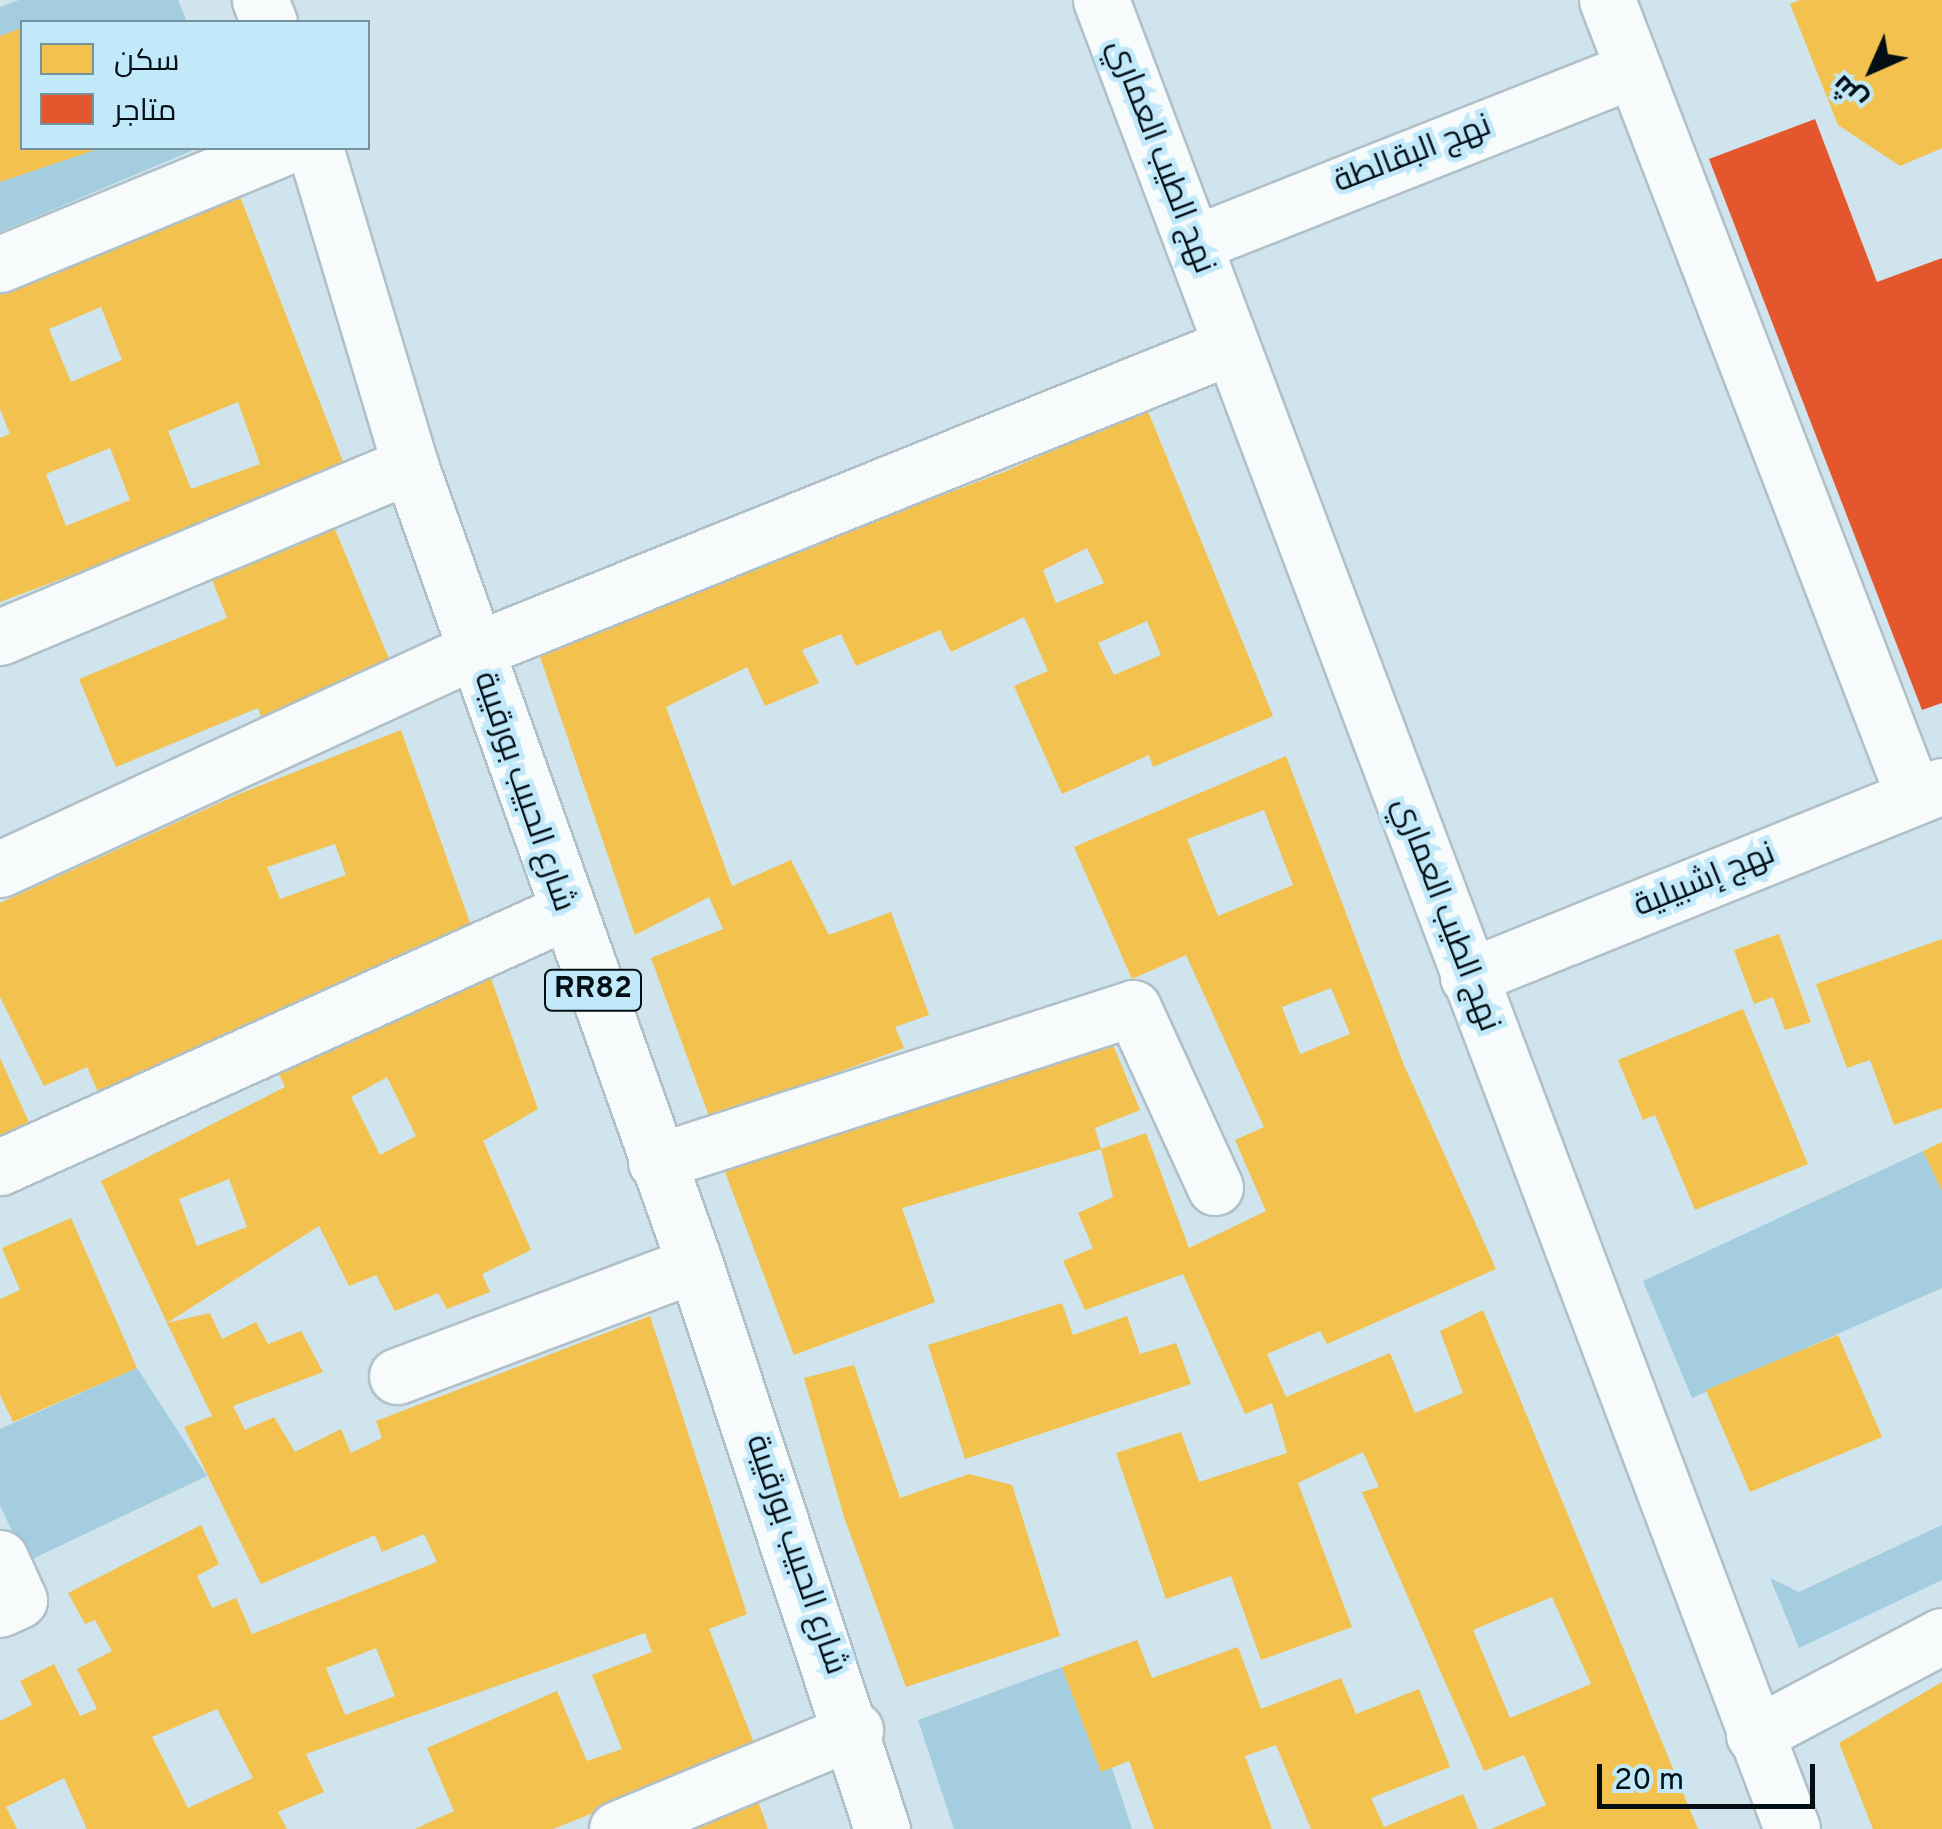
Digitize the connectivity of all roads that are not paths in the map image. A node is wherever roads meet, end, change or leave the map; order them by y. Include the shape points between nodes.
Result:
1 (1101, 0) edge
2 (1607, 0) edge
3 (1634, 69) junction
4 (277, 150) edge
5 (316, 150) edge
6 (1193, 244) junction
7 (0, 264) edge
8 (1231, 346) junction
9 (410, 465) junction
10 (0, 638) edge
11 (473, 650) junction
12 (1928, 791) edge
13 (0, 869) edge
14 (564, 912) junction
15 (1468, 977) junction
16 (656, 1162) junction
17 (0, 1167) edge
18 (1215, 1187) dead end
19 (695, 1264) junction
20 (397, 1376) dead end
21 (0, 1558) edge
22 (0, 1609) edge
23 (1942, 1636) edge
24 (854, 1730) junction
25 (1754, 1735) junction
26 (618, 1829) edge
27 (882, 1829) edge
28 (1792, 1829) edge

1 - 6 street, نهج الطيب العماري
2 - 3 street
3 - 6 street, نهج البقالطة
3 - 12 street
4 - 7 street
5 - 9 street, شارع الحبيب بورقيبة / RR82
6 - 8 street, نهج الطيب العماري
8 - 11 street
8 - 15 street, نهج الطيب العماري
9 - 10 street
9 - 11 street, شارع الحبيب بورقيبة / RR82
11 - 13 street
11 - 14 street, شارع الحبيب بورقيبة / RR82
12 - 15 street, نهج إشبيلية
14 - 16 street, شارع الحبيب بورقيبة / RR82
14 - 17 street
15 - 25 street, نهج الطيب العماري
16 - 18 street via 1133,1008
16 - 19 street, شارع الحبيب بورقيبة / RR82
19 - 20 street
19 - 24 street, شارع الحبيب بورقيبة / RR82
21 - 22 street via 18,1600
23 - 25 street
24 - 26 street
24 - 27 street, شارع الحبيب بورقيبة / RR82
25 - 28 street, نهج الطيب العماري

